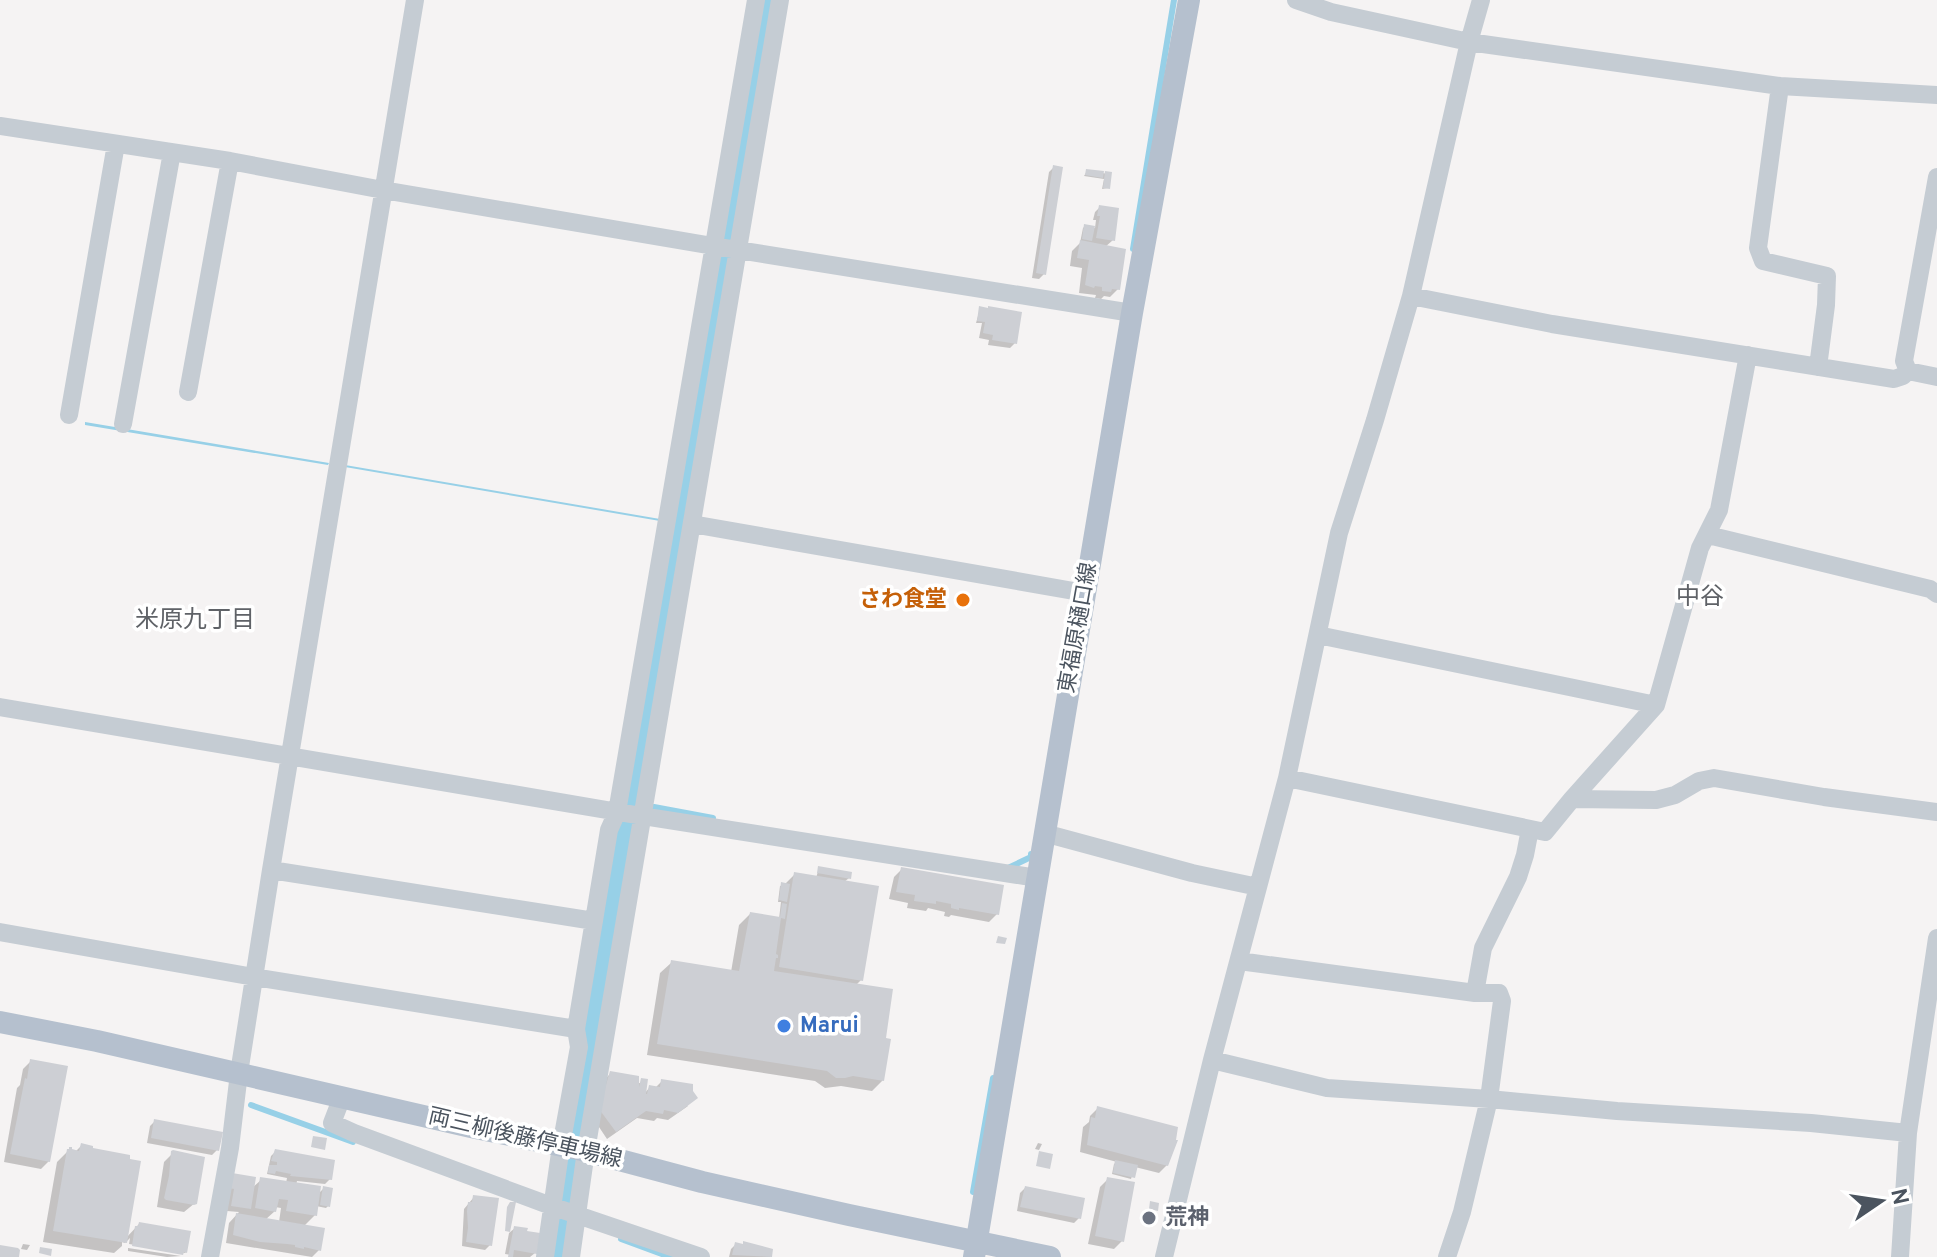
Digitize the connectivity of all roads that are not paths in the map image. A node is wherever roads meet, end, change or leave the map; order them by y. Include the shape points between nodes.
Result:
1 (415, 0) edge
2 (756, 0) edge
3 (780, 0) edge
4 (1189, 0) edge
5 (1296, 0) edge
6 (1481, 0) edge
7 (1469, 42) junction
8 (1780, 86) junction
9 (1937, 95) edge
10 (0, 126) edge
11 (116, 144) junction
12 (172, 152) junction
13 (230, 161) junction
14 (1937, 177) edge
15 (383, 190) junction
16 (714, 246) junction
17 (737, 250) junction
18 (1411, 296) junction
19 (1132, 313) junction
20 (1748, 355) junction
21 (1818, 367) junction
22 (1908, 371) junction
23 (1937, 377) edge
24 (188, 392) dead end
25 (69, 415) dead end
26 (123, 424) dead end
27 (692, 524) junction
28 (1708, 535) junction
29 (1085, 593) junction
30 (1937, 594) edge
31 (1318, 635) junction
32 (1656, 705) junction
33 (0, 707) edge
34 (290, 757) junction
35 (1287, 778) junction
36 (1572, 799) junction
37 (617, 812) junction
38 (1937, 812) edge
39 (642, 816) junction
40 (1530, 829) junction
41 (1044, 833) junction
42 (271, 870) junction
43 (1037, 878) junction
44 (1258, 887) junction
45 (594, 921) junction
46 (0, 932) edge
47 (1937, 938) edge
48 (1239, 961) junction
49 (254, 977) junction
50 (1475, 993) junction
51 (0, 1022) edge
52 (1930, 1022) edge
53 (576, 1029) junction
54 (1212, 1060) junction
55 (239, 1073) junction
56 (342, 1097) junction
57 (1489, 1099) junction
58 (1908, 1133) junction
59 (574, 1148) junction
60 (566, 1211) junction
61 (975, 1249) edge
62 (210, 1257) edge
63 (545, 1257) edge
64 (571, 1257) edge
65 (701, 1257) edge
66 (1050, 1257) edge
67 (1164, 1257) edge
68 (1447, 1257) edge
69 (1900, 1257) edge

1 - 15 street
2 - 16 street
3 - 17 street
4 - 19 main road, 東福原樋口線
5 - 7 street
6 - 7 street
7 - 8 street
7 - 18 street
8 - 9 street
8 - 21 street via 1758,248 1763,261 1827,276
10 - 11 street
11 - 12 street
11 - 25 street
12 - 13 street
12 - 26 street
13 - 15 street
13 - 24 street
14 - 22 street via 1904,361
15 - 16 street
15 - 34 street
16 - 17 street
16 - 37 street
17 - 19 street
17 - 27 street
18 - 20 street
18 - 31 street via 1339,533
19 - 29 main road, 東福原樋口線
20 - 21 street
20 - 28 street via 1719,510
21 - 22 street via 1894,379
22 - 23 street
27 - 29 street
27 - 39 street
28 - 30 street
28 - 32 street
29 - 41 main road, 東福原樋口線
31 - 32 street
31 - 35 street
32 - 36 street
33 - 34 street
34 - 37 street
34 - 42 street
35 - 40 street
35 - 44 street
36 - 38 street via 1656,800 1714,778
36 - 40 street via 1545,832
37 - 39 street
37 - 45 street via 609,830
39 - 43 street
39 - 59 street
40 - 50 street via 1518,877 1483,948
41 - 43 main road, 東福原樋口線
41 - 44 street
42 - 45 street
42 - 49 street
43 - 61 main road, 東福原樋口線
44 - 48 street
45 - 53 street
46 - 49 street
47 - 52 street
48 - 50 street
48 - 54 street
49 - 53 street
49 - 55 street
50 - 57 street via 1499,993 1502,1001
51 - 55 main road, 両三柳後藤停車場線
52 - 58 street
53 - 59 street
54 - 57 street via 1327,1088
54 - 67 street
55 - 56 main road, 両三柳後藤停車場線
55 - 62 street
56 - 59 main road, 両三柳後藤停車場線
56 - 60 street via 332,1123
57 - 58 street
57 - 68 street
58 - 69 street
59 - 60 street
59 - 61 main road, 両三柳後藤停車場線
60 - 63 street
60 - 64 street
60 - 65 street
61 - 66 main road, 両三柳後藤停車場線

